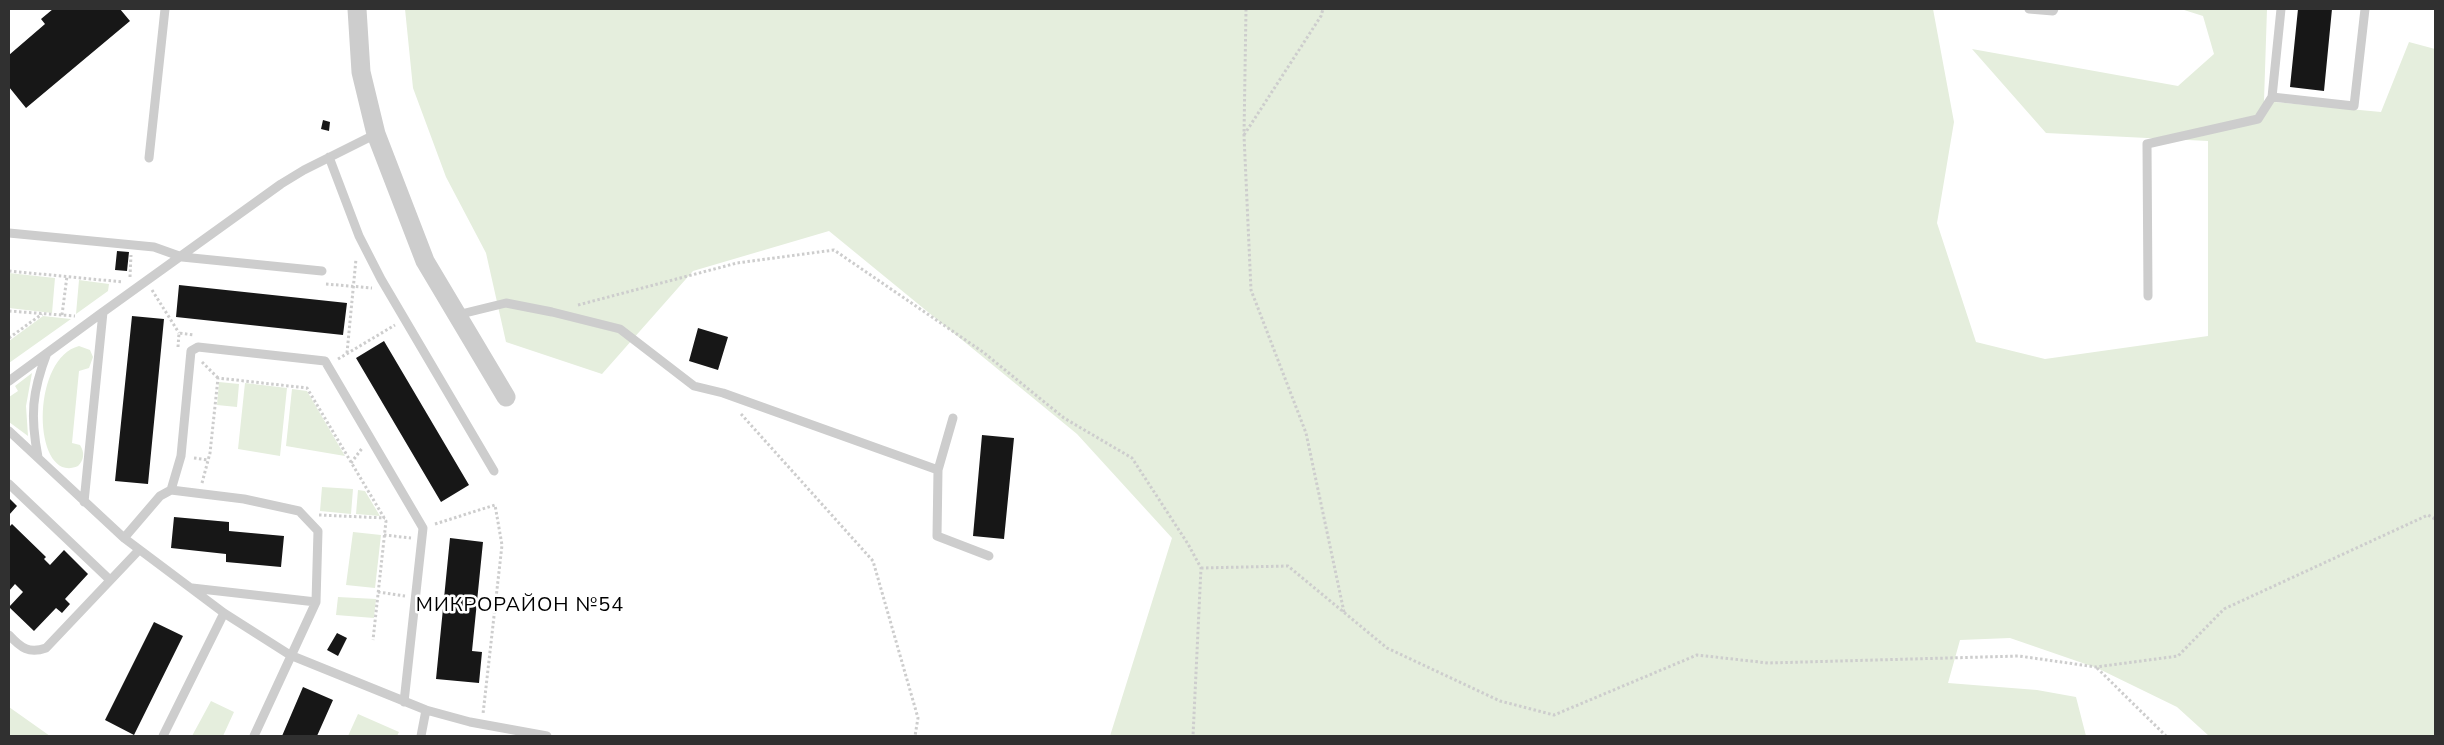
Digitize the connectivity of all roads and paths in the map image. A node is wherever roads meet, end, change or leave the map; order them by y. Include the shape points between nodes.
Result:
1 (165, 9) edge
2 (357, 9) edge
3 (1246, 9) edge
4 (1323, 9) edge
5 (2028, 9) edge
6 (2054, 9) edge
7 (2281, 9) edge
8 (2365, 9) edge
9 (2272, 96) junction
10 (376, 134) junction
11 (1244, 135) junction
12 (329, 157) junction
13 (149, 158) dead end
14 (9, 234) edge
15 (359, 236) junction
16 (182, 257) junction
17 (9, 271) edge
18 (322, 271) dead end
19 (67, 276) junction
20 (143, 284) junction
21 (2148, 296) dead end
22 (9, 311) edge
23 (104, 312) junction
24 (552, 312) junction
25 (42, 314) junction
26 (62, 315) junction
27 (457, 315) junction
28 (81, 316) dead end
29 (404, 320) junction
30 (180, 333) junction
31 (199, 335) dead end
32 (9, 338) edge
33 (333, 350) dead end
34 (178, 352) dead end
35 (47, 353) junction
36 (348, 353) junction
37 (338, 358) junction
38 (328, 364) junction
39 (343, 367) dead end
40 (9, 381) edge
41 (723, 393) junction
42 (506, 398) dead end
43 (953, 418) dead end
44 (9, 431) edge
45 (38, 457) junction
46 (938, 470) junction
47 (494, 472) dead end
48 (9, 484) edge
49 (170, 490) junction
50 (199, 493) junction
51 (84, 502) junction
52 (430, 516) dead end
53 (384, 518) junction
54 (2435, 519) edge
55 (310, 520) junction
56 (434, 524) junction
57 (423, 528) junction
58 (433, 532) dead end
59 (124, 538) junction
60 (139, 550) junction
61 (988, 556) dead end
62 (1201, 568) junction
63 (110, 580) junction
64 (189, 588) junction
65 (378, 592) junction
66 (415, 597) junction
67 (316, 602) junction
68 (224, 613) junction
69 (1344, 613) junction
70 (9, 636) edge
71 (373, 640) dead end
72 (290, 655) junction
73 (2096, 667) junction
74 (404, 702) junction
75 (426, 710) junction
76 (482, 724) junction
77 (163, 736) edge
78 (254, 736) edge
79 (421, 736) edge
80 (548, 736) edge
81 (915, 736) edge
82 (1194, 736) edge
83 (2166, 736) edge

1 - 13 lane
2 - 10 street via 361,72
3 - 11 path
4 - 11 path
5 - 6 lane
7 - 9 lane
8 - 9 lane via 2354,106
9 - 21 lane via 2258,119 2147,144
10 - 12 lane
10 - 27 street via 425,261
11 - 69 path via 1251,290 1306,433
12 - 15 lane
12 - 16 lane via 246,207
14 - 16 lane via 154,247
15 - 29 lane
15 - 36 path
16 - 18 lane
16 - 20 lane
17 - 19 path
19 - 20 path
19 - 26 path
20 - 23 lane
20 - 30 path via 151,289
22 - 25 path
23 - 35 lane
23 - 51 lane
24 - 27 lane via 506,303
24 - 41 lane via 620,329 694,386
24 - 62 path via 737,264 834,250 984,352 1064,418 1132,458
25 - 26 path
25 - 32 path
26 - 28 path
27 - 42 street
29 - 36 path
29 - 47 lane
30 - 31 path
30 - 34 path
33 - 37 path
35 - 40 lane
35 - 45 lane via 36,381 32,407
36 - 37 path
37 - 38 path
37 - 39 path
38 - 49 lane via 325,361 198,347 191,351 181,456
38 - 57 lane
41 - 46 lane
41 - 81 path via 873,561 918,718
43 - 46 lane
44 - 45 lane
45 - 51 lane
46 - 61 lane via 937,536
48 - 63 lane
49 - 50 lane
49 - 59 lane via 160,496
50 - 53 path via 210,453 218,378 307,388
50 - 55 lane via 299,510
51 - 59 lane
52 - 56 path
53 - 55 path via 321,514
53 - 65 path
54 - 73 path via 2428,514 2224,609 2178,656
55 - 67 lane via 318,532
56 - 57 path
56 - 58 path
56 - 76 path via 495,505 502,545
57 - 66 lane
59 - 60 lane
60 - 63 lane
60 - 64 lane
62 - 69 path via 1288,566
62 - 82 path
63 - 70 lane via 46,648 35,652 23,649
64 - 67 lane
64 - 68 lane
65 - 66 path
65 - 71 path
66 - 74 lane
67 - 72 lane
68 - 72 lane
68 - 77 lane
69 - 73 path via 1387,648 1500,701 1554,715 1696,655 1768,663 2019,656
72 - 74 lane
72 - 78 lane
73 - 83 path
74 - 75 lane
75 - 76 lane
75 - 79 lane
76 - 80 lane

